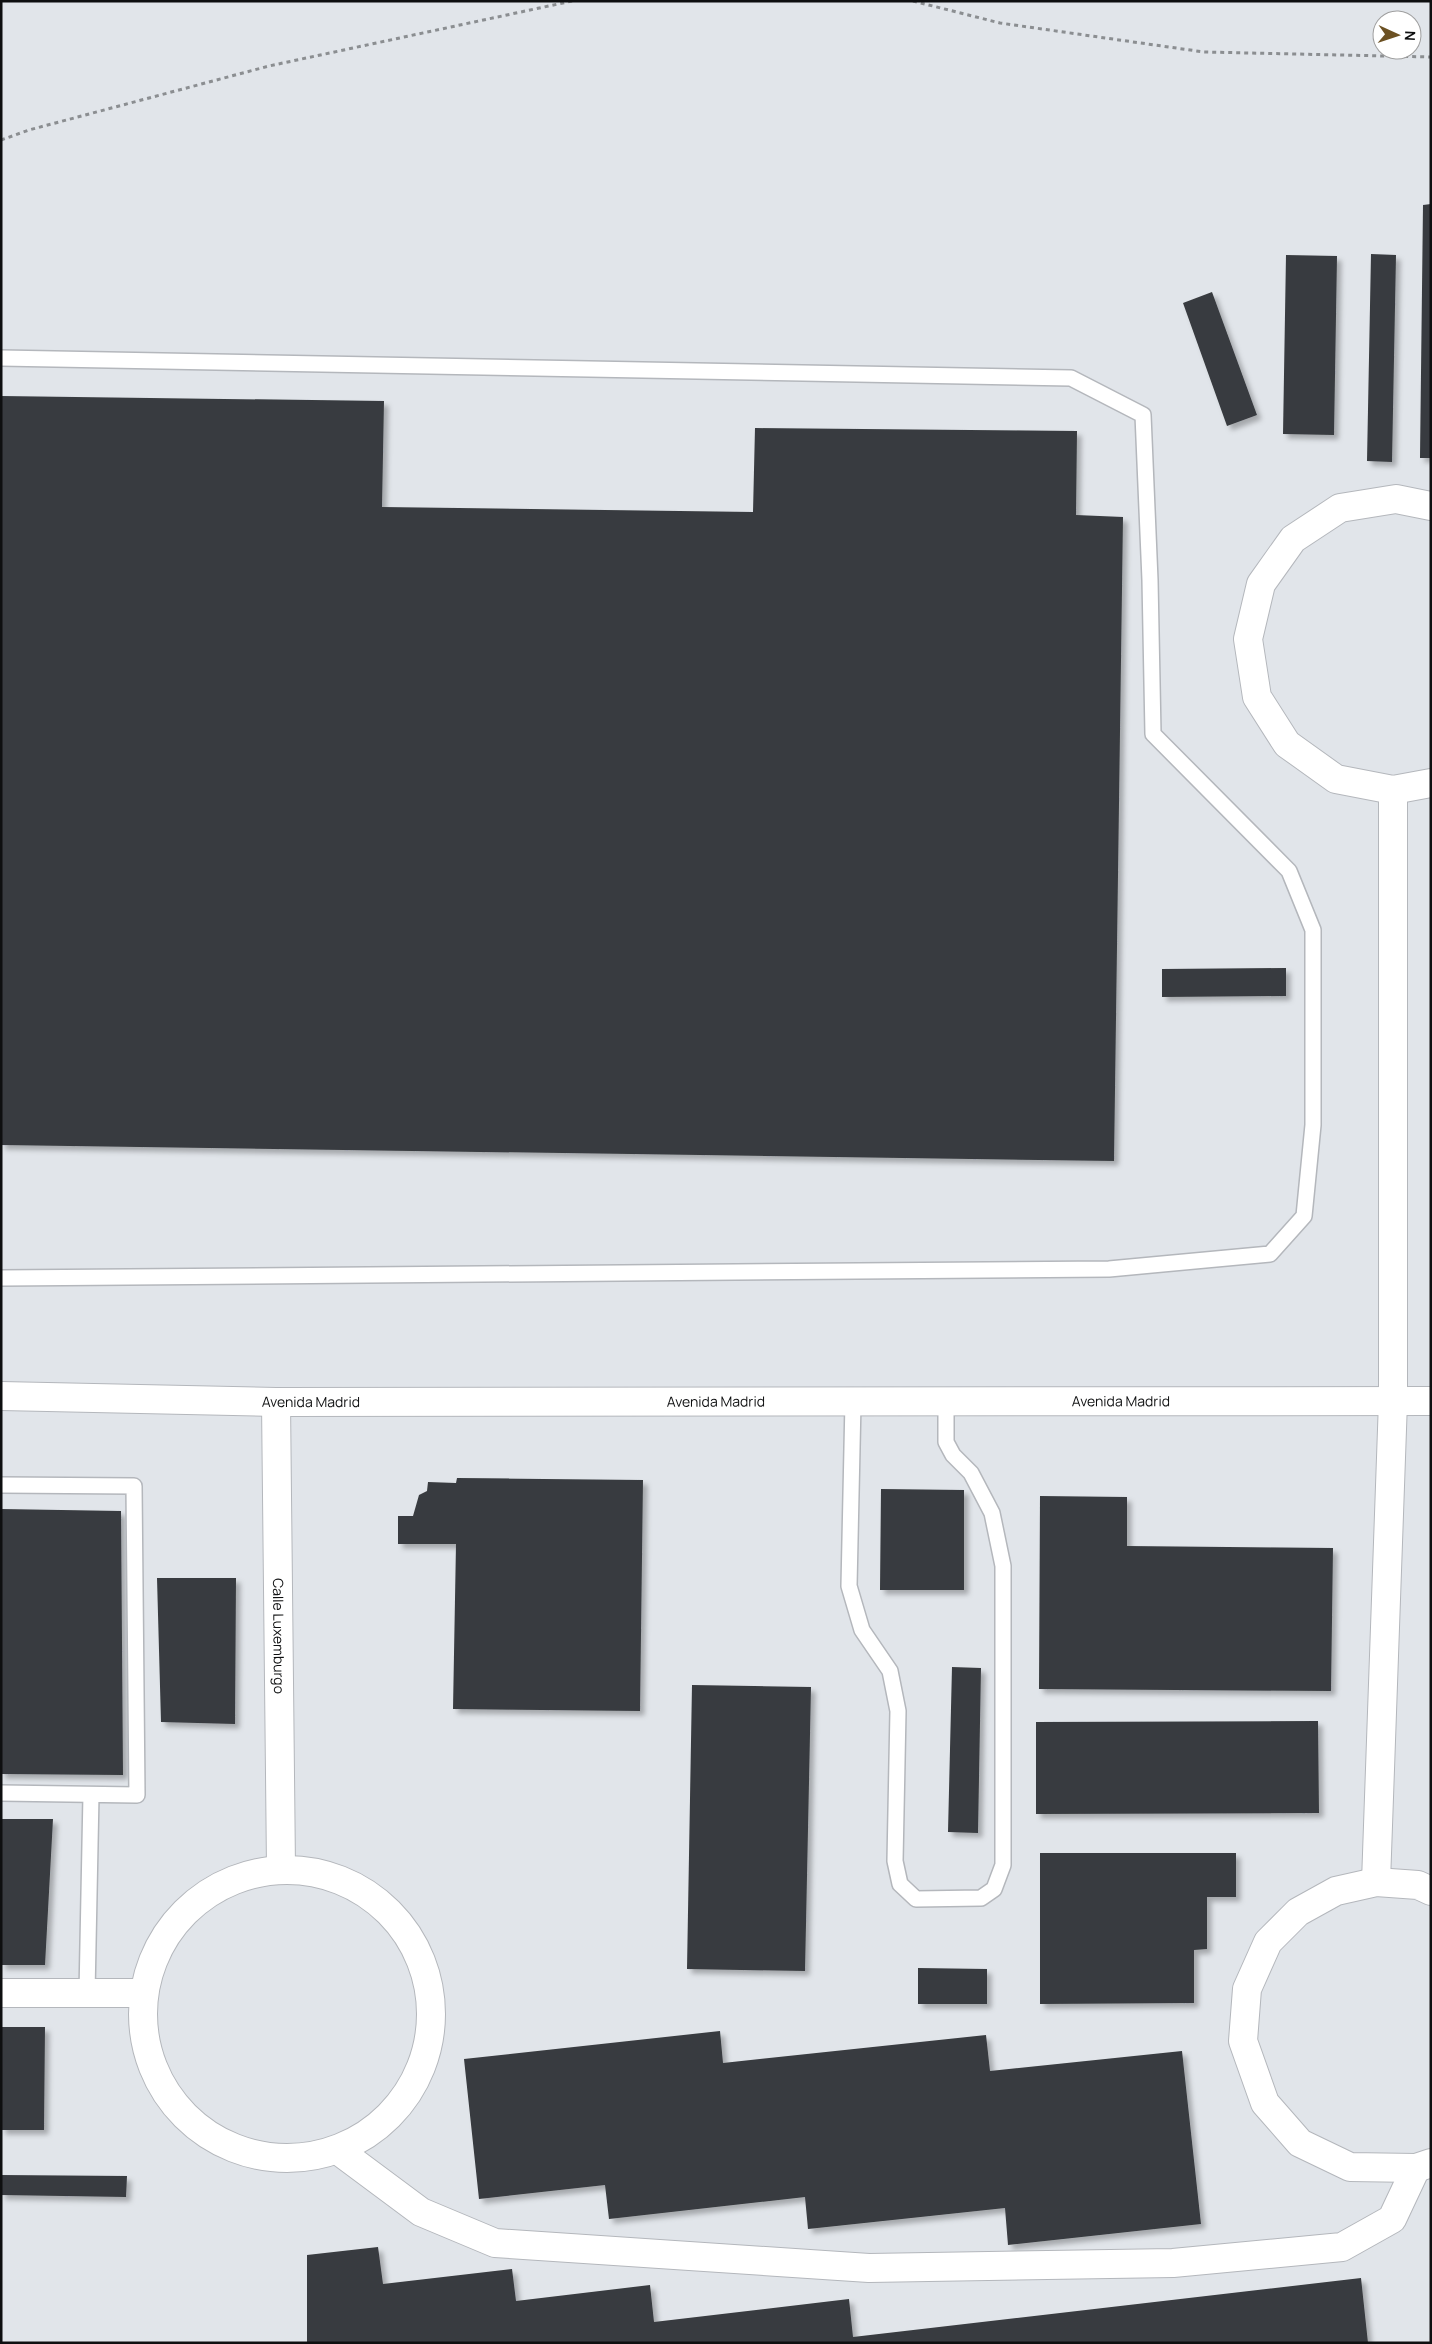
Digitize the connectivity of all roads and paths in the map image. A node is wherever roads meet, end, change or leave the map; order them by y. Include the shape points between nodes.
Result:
1 (572, 1) edge
2 (913, 1) edge
3 (1431, 56) edge
4 (1, 140) edge
5 (1, 358) edge
6 (1431, 506) edge
7 (1431, 783) edge
8 (1393, 790) junction
9 (1, 1278) edge
10 (1, 1396) edge
11 (1392, 1401) junction
12 (1431, 1401) edge
13 (276, 1402) junction
14 (853, 1402) junction
15 (946, 1402) junction
16 (1, 1485) edge
17 (1, 1793) edge
18 (91, 1794) junction
19 (281, 1868) junction
20 (1376, 1882) junction
21 (1431, 1891) edge
22 (1, 1993) edge
23 (87, 1993) junction
24 (143, 1993) junction
25 (339, 2151) junction
26 (1423, 2166) edge

1 - 4 path via 269,66
2 - 3 path via 1000,23 1204,52
5 - 9 lane via 1071,378 1142,415 1153,734 1289,871 1313,930 1313,1105 1304,1216 1270,1254 1109,1269
6 - 8 street via 1396,498 1340,508 1293,539 1261,584 1248,639 1257,697 1287,744 1336,778
7 - 8 street
8 - 11 street
10 - 13 street, Avenida Madrid
11 - 12 street, Avenida Madrid
11 - 15 street, Avenida Madrid
11 - 20 street
13 - 14 street, Avenida Madrid
13 - 19 street, Calle Luxemburgo
14 - 15 street, Avenida Madrid
14 - 15 lane via 849,1586 862,1630 890,1671 898,1711 895,1861 900,1884 916,1899 981,1898 994,1889 1003,1865 1003,1566 992,1513 971,1473 946,1442
16 - 18 lane via 134,1486 137,1796
17 - 18 lane
18 - 23 lane
19 - 24 street via 232,1879 189,1906 158,1945
19 - 25 street via 341,1878 376,1899 410,1936 431,1992 430,2043 414,2085 383,2125
20 - 21 street via 1418,1885
20 - 26 street via 1336,1891 1313,1903 1298,1912 1268,1942 1247,1989 1243,2041 1264,2104 1300,2142 1350,2167
22 - 23 street
23 - 24 street
24 - 25 street via 144,2044 154,2075 189,2121 224,2146 273,2160
25 - 26 street via 421,2212 495,2243 869,2268 1173,2264 1342,2247 1392,2219

